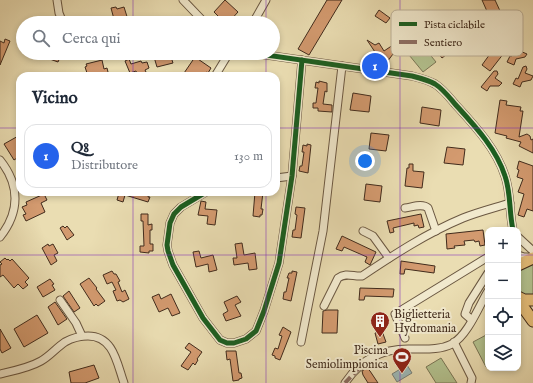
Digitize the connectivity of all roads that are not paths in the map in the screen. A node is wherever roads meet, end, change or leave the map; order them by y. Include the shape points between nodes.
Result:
1 (57, 0) edge
2 (183, 0) edge
3 (266, 0) edge
4 (60, 16) edge
5 (198, 16) edge
6 (257, 16) edge
7 (280, 57) edge
8 (225, 60) edge
9 (302, 60) junction
10 (342, 66) junction
11 (218, 72) edge
12 (0, 160) edge
13 (292, 176) junction
14 (280, 178) edge
15 (199, 196) edge
16 (510, 203) junction
17 (405, 208) dead end
18 (512, 227) edge
19 (436, 231) junction
20 (363, 232) dead end
21 (0, 237) edge
22 (521, 239) edge
23 (521, 251) edge
24 (533, 252) edge
25 (521, 256) edge
26 (533, 257) edge
27 (389, 258) junction
28 (485, 259) edge
29 (521, 263) edge
30 (485, 278) edge
31 (485, 296) edge
32 (521, 298) edge
33 (60, 300) dead end
34 (533, 300) edge
35 (521, 304) edge
36 (324, 306) dead end
37 (472, 320) junction
38 (533, 321) edge
39 (82, 336) junction
40 (405, 338) dead end
41 (301, 342) dead end
42 (454, 342) junction
43 (0, 374) edge
44 (124, 383) edge
45 (345, 383) edge
46 (472, 383) edge

1 - 4 street
2 - 5 street
3 - 6 street
7 - 9 street
8 - 11 street
9 - 10 street
9 - 13 street
10 - 16 street via 416,77 439,87 459,108 496,156 506,179
10 - 41 street via 323,231
12 - 21 street via 11,176 15,194 12,217
13 - 14 street
13 - 15 street via 280,257 264,311 255,334 234,343 223,342 216,336 196,307 168,253 167,245 173,216 181,207
16 - 18 street
16 - 19 street via 464,218
17 - 19 street via 426,206
19 - 27 street
20 - 27 street via 373,236
22 - 24 street
23 - 24 street
25 - 26 street
26 - 29 highway
27 - 36 street via 362,276 338,278
28 - 40 street via 395,314
30 - 37 street via 465,314
31 - 37 street
32 - 34 highway
33 - 39 street
35 - 38 highway
37 - 42 street via 462,336
39 - 43 street via 67,341 36,364
39 - 44 street via 99,338 108,343
42 - 45 street via 442,348 396,348 374,355
42 - 46 street via 472,378

